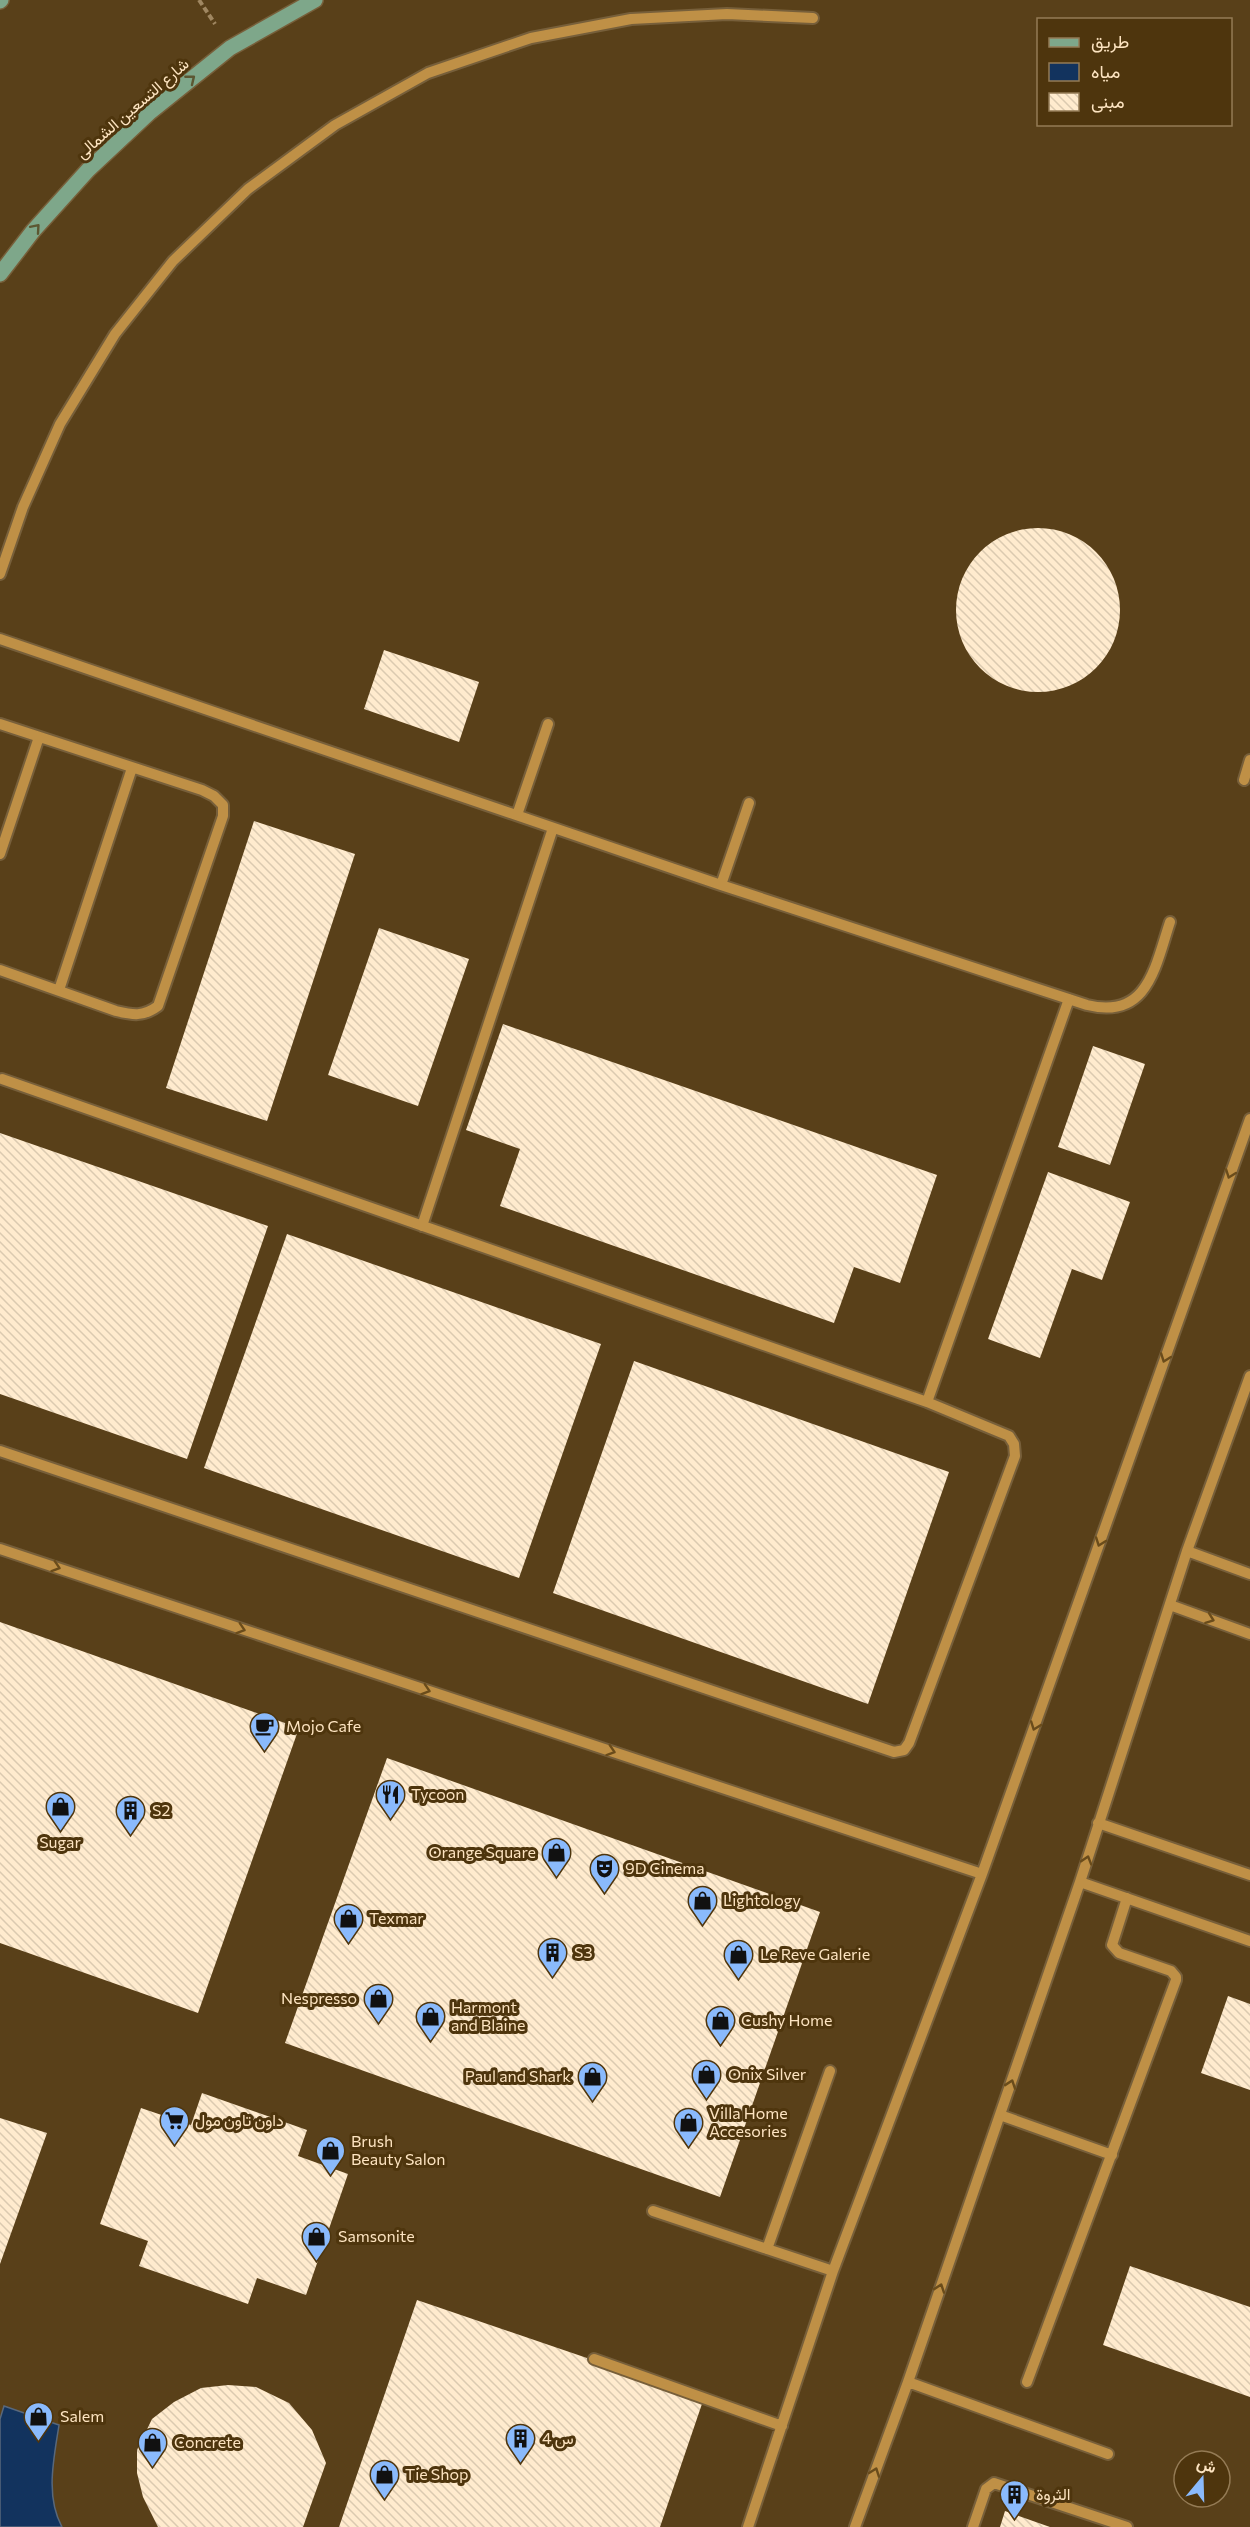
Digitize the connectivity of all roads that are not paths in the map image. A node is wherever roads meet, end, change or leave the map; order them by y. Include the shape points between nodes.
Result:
1 (315, 0) edge
2 (813, 18) dead end
3 (0, 274) edge
4 (0, 574) edge
5 (0, 639) edge
6 (0, 724) edge
7 (548, 724) dead end
8 (39, 736) junction
9 (1250, 760) edge
10 (132, 768) junction
11 (1244, 780) dead end
12 (749, 802) dead end
13 (517, 815) junction
14 (553, 828) junction
15 (0, 854) edge
16 (721, 885) junction
17 (1170, 922) dead end
18 (0, 970) edge
19 (59, 990) junction
20 (1069, 999) junction
21 (2, 1079) dead end
22 (1250, 1119) edge
23 (422, 1226) junction
24 (1250, 1376) edge
25 (927, 1402) junction
26 (0, 1451) edge
27 (0, 1549) edge
28 (1187, 1551) junction
29 (1250, 1574) edge
30 (1170, 1605) junction
31 (1250, 1634) edge
32 (1098, 1823) junction
33 (982, 1874) junction
34 (1250, 1875) edge
35 (1080, 1882) junction
36 (1127, 1898) junction
37 (1250, 1941) edge
38 (830, 2071) dead end
39 (1000, 2115) junction
40 (1112, 2155) junction
41 (653, 2211) dead end
42 (767, 2248) junction
43 (832, 2271) junction
44 (594, 2359) dead end
45 (908, 2382) junction
46 (1027, 2382) dead end
47 (782, 2426) junction
48 (1108, 2454) dead end
49 (748, 2527) edge
50 (855, 2527) edge
51 (973, 2527) edge
52 (1127, 2527) edge

3 -> 1 main road, شارع التسعين الشمالى via 88,170 149,113 230,48
2 - 4 street via 727,14 631,19 531,38 428,73 335,125 248,189 173,261 115,334 60,424 23,507
5 - 13 street
6 - 8 street
7 - 13 street
8 - 10 street
8 - 15 street
9 - 11 street
10 - 19 street
10 - 19 street via 214,796 223,805 221,826 158,1006 147,1014 135,1015
12 - 16 street
13 - 14 street
14 - 16 street
14 - 23 street
16 - 20 street
17 - 20 street via 1151,977 1138,996 1115,1008
18 - 19 street
20 - 25 street
21 - 23 street
22 -> 33 street
23 - 25 street
24 - 28 street
25 - 26 street via 1009,1436 1015,1455 914,1732 904,1750 894,1752
27 -> 33 street
28 - 29 street
28 - 30 street
30 -> 31 street
30 - 32 street
32 - 34 street
35 -> 32 street
33 - 43 street
35 - 36 street
39 -> 35 street
36 - 37 street
36 - 40 street via 1113,1949 1172,1971 1176,1977
38 - 42 street
39 - 40 street
45 -> 39 street
40 - 46 street
41 - 42 street
42 - 43 street
43 - 47 street
44 - 47 street
45 - 48 street
50 -> 45 street
47 - 49 street
51 - 52 street via 986,2489 994,2483

